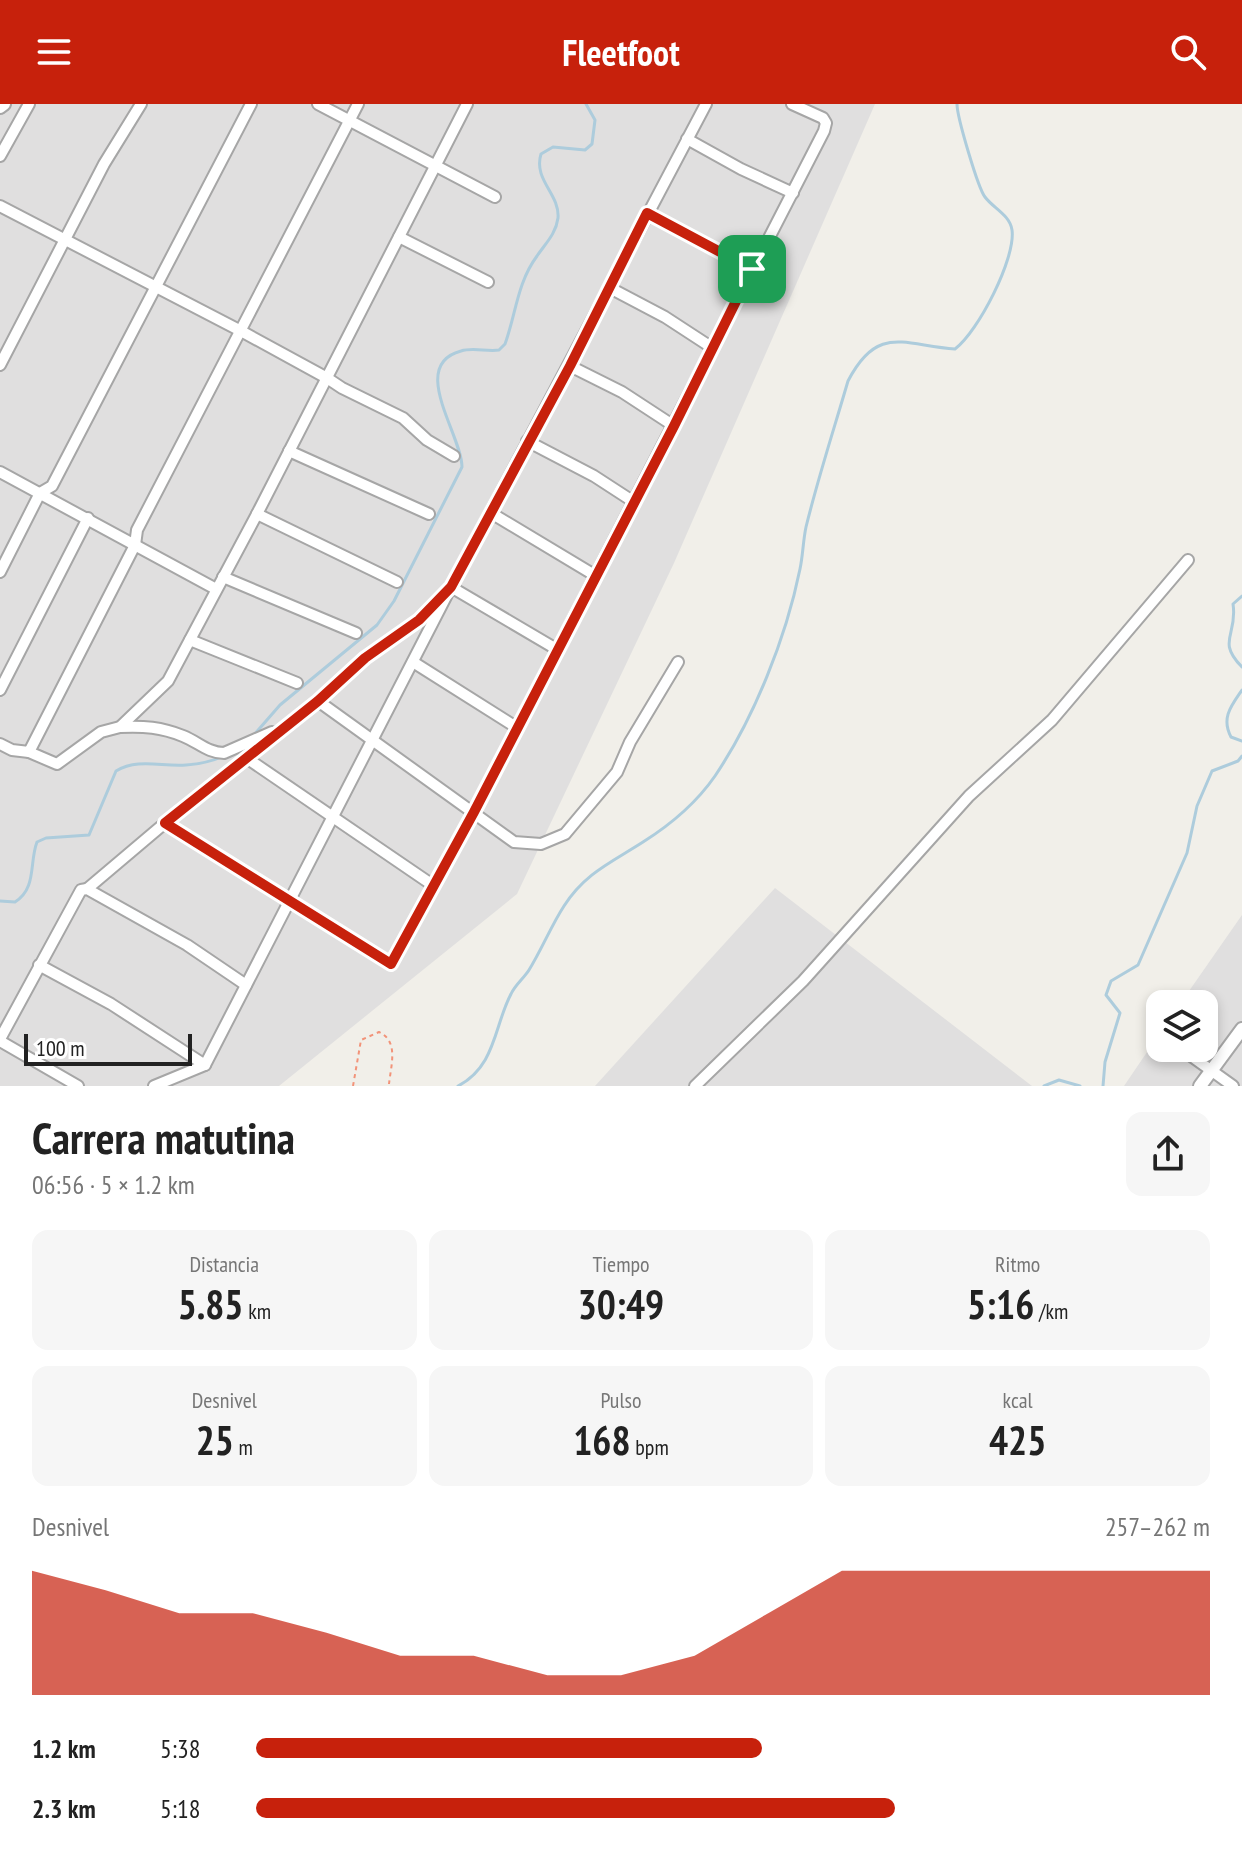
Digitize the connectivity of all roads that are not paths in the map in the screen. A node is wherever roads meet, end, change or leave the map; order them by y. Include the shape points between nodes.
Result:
1 (29, 104) edge
2 (141, 104) edge
3 (251, 104) edge
4 (318, 104) edge
5 (358, 104) edge
6 (467, 104) edge
7 (706, 104) edge
8 (792, 104) edge
9 (350, 121) junction
10 (687, 139) junction
11 (0, 156) edge
12 (435, 165) junction
13 (793, 193) junction
14 (495, 197) dead end
15 (0, 206) edge
16 (647, 213) junction
17 (399, 237) junction
18 (65, 239) junction
19 (752, 269) junction
20 (488, 282) dead end
21 (156, 287) junction
22 (610, 288) junction
23 (241, 331) junction
24 (711, 347) junction
25 (0, 365) edge
26 (570, 366) junction
27 (327, 378) junction
28 (674, 426) junction
29 (527, 441) junction
30 (289, 451) junction
31 (454, 456) dead end
32 (0, 472) edge
33 (40, 493) junction
34 (634, 502) junction
35 (491, 513) junction
36 (257, 514) junction
37 (429, 514) dead end
38 (88, 518) junction
39 (135, 545) junction
40 (1188, 560) dead end
41 (0, 572) edge
42 (596, 576) junction
43 (223, 577) junction
44 (397, 582) dead end
45 (451, 587) junction
46 (216, 589) junction
47 (356, 633) dead end
48 (190, 640) junction
49 (558, 650) junction
50 (413, 662) junction
51 (678, 662) dead end
52 (297, 683) dead end
53 (0, 690) edge
54 (318, 701) junction
55 (287, 725) junction
56 (120, 727) junction
57 (516, 727) junction
58 (373, 742) junction
59 (0, 744) edge
60 (29, 752) junction
61 (245, 757) junction
62 (474, 812) junction
63 (334, 818) junction
64 (165, 823) junction
65 (434, 886) junction
66 (87, 889) junction
67 (291, 901) junction
68 (39, 965) junction
69 (246, 985) junction
70 (1242, 1029) edge
71 (0, 1040) edge
72 (1200, 1062) edge
73 (205, 1065) junction
74 (1211, 1070) junction
75 (78, 1086) edge
76 (154, 1086) edge
77 (695, 1086) edge
78 (1200, 1086) edge
79 (1233, 1086) edge

1 - 11 street
2 - 18 street
3 - 21 street
4 - 9 street
5 - 9 street
6 - 12 street
7 - 10 street
8 - 13 street via 826,123
9 - 12 street
9 - 23 street
10 - 13 street
10 - 16 street
12 - 14 street
12 - 17 street
13 - 19 street
15 - 18 street
16 - 19 street
16 - 22 street
17 - 20 street
17 - 27 street
18 - 21 street
18 - 25 street
19 - 24 street
21 - 23 street
21 - 33 street via 52,486
22 - 24 street
22 - 26 street
23 - 27 street
23 - 39 street via 137,530
24 - 28 street
26 - 28 street
26 - 29 street
27 - 30 street
27 - 31 street via 403,418
28 - 34 street
29 - 34 street
29 - 35 street
30 - 36 street
30 - 37 street
32 - 33 street
33 - 38 street
33 - 41 street
34 - 42 street
35 - 42 street
35 - 45 street
36 - 43 street
36 - 44 street
38 - 39 street
38 - 53 street
39 - 46 street
39 - 60 street
40 - 77 street via 1052,720 969,796 803,981
42 - 49 street
43 - 46 street
43 - 47 street
45 - 49 street
45 - 50 street
45 - 54 street via 419,620 365,658
46 - 48 street
48 - 52 street
48 - 56 street via 168,681
49 - 57 street
50 - 57 street
50 - 58 street
51 - 62 street via 617,772 565,834 541,844 514,842
54 - 55 street
54 - 58 street
55 - 56 street via 224,753 151,726
55 - 61 street
56 - 60 street via 101,732 57,764
57 - 62 street
58 - 62 street
58 - 63 street
59 - 60 street
61 - 63 street
61 - 64 street
62 - 65 street
63 - 65 street
63 - 67 street
64 - 66 street
64 - 67 street
65 - 67 street via 391,964
66 - 68 street via 77,895
66 - 69 street
67 - 69 street
68 - 71 street
68 - 73 street
69 - 73 street
70 - 74 street
71 - 75 street
72 - 74 street
73 - 76 street
74 - 78 street
74 - 79 street

